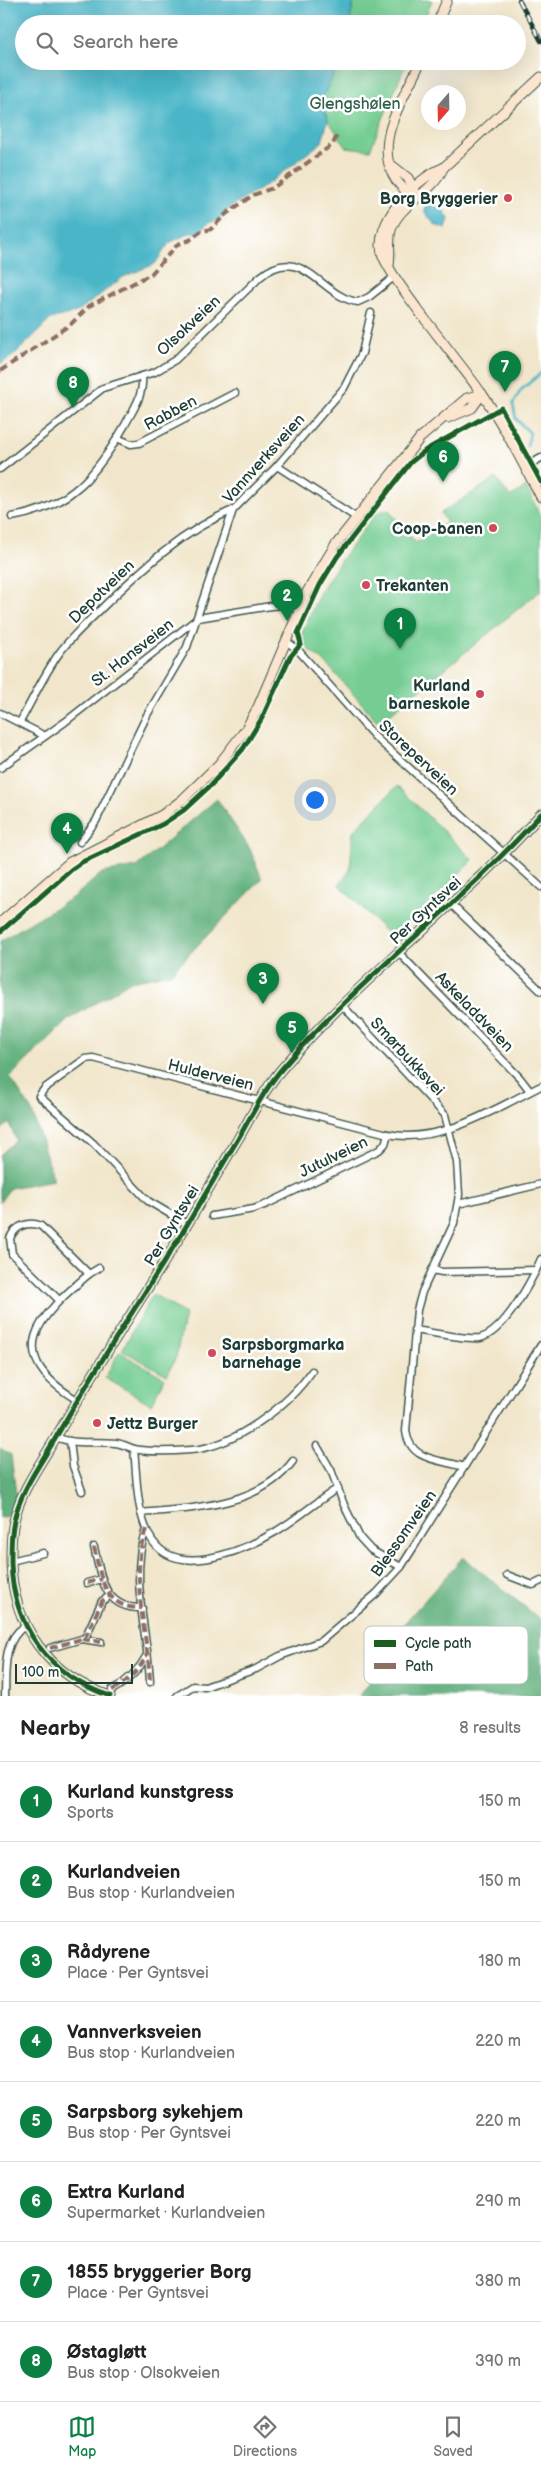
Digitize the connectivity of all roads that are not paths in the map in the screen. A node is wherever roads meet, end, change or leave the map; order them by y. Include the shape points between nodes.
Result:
1 (446, 0) edge
2 (440, 15) edge
3 (417, 70) edge
4 (540, 78) edge
5 (413, 193) junction
6 (394, 277) junction
7 (371, 313) dead end
8 (142, 376) junction
9 (235, 393) dead end
10 (482, 394) junction
11 (117, 438) junction
12 (541, 458) edge
13 (276, 466) junction
14 (524, 467) junction
15 (0, 469) edge
16 (541, 497) edge
17 (233, 510) junction
18 (12, 517) dead end
19 (357, 518) junction
20 (299, 609) junction
21 (198, 618) junction
22 (286, 641) junction
23 (0, 712) edge
24 (20, 722) junction
25 (45, 736) junction
26 (0, 768) edge
27 (541, 814) edge
28 (80, 842) dead end
29 (504, 853) junction
30 (541, 887) edge
31 (451, 904) junction
32 (0, 923) edge
33 (398, 952) junction
34 (541, 991) edge
35 (342, 1005) junction
36 (541, 1086) edge
37 (530, 1091) junction
38 (260, 1100) junction
39 (447, 1128) junction
40 (388, 1134) junction
41 (541, 1184) edge
42 (458, 1204) junction
43 (212, 1216) dead end
44 (187, 1224) junction
45 (541, 1259) edge
46 (99, 1268) dead end
47 (432, 1270) junction
48 (536, 1270) junction
49 (89, 1274) junction
50 (59, 1300) junction
51 (414, 1330) junction
52 (541, 1345) edge
53 (312, 1371) dead end
54 (77, 1400) junction
55 (56, 1437) junction
56 (70, 1441) junction
57 (317, 1446) dead end
58 (134, 1449) junction
59 (293, 1461) dead end
60 (464, 1467) junction
61 (338, 1488) junction
62 (82, 1491) dead end
63 (141, 1513) junction
64 (146, 1529) junction
65 (94, 1547) dead end
66 (43, 1553) dead end
67 (11, 1561) junction
68 (400, 1567) junction
69 (507, 1575) dead end
70 (102, 1579) junction
71 (541, 1581) edge
72 (87, 1583) dead end
73 (110, 1596) junction
74 (142, 1608) junction
75 (25, 1626) junction
76 (82, 1639) junction
77 (101, 1642) dead end
78 (50, 1648) dead end
79 (148, 1654) junction
80 (150, 1682) dead end
81 (111, 1693) edge
82 (5, 1696) edge
83 (177, 1696) edge

1 - 2 street
3 - 5 street via 387,139 386,151 391,171
4 - 5 street via 443,168 440,176
5 - 6 street via 389,216 383,232 383,256
6 - 8 street, Olsokveien via 358,302 346,298 301,268 274,267 175,360
6 - 10 street
7 - 13 street, Vannverksveien via 362,353 350,378
8 - 11 street via 141,395
8 - 15 street, Olsokveien via 103,388
9 - 11 street, Rabben via 139,443 131,444
10 - 14 street
10 - 19 street via 472,408 443,420 414,446
11 - 18 street via 98,468 73,492 55,504
12 - 14 street
13 - 17 street, Vannverksveien
13 - 19 street
14 - 16 street
17 - 21 street, Vannverksveien
17 - 24 street, Depotveien via 170,547 81,629 53,663
19 - 20 street via 320,567
20 - 21 street, St. Hansveien via 271,606
20 - 22 street
21 - 25 street, St. Hansveien
21 - 28 street, Vannverksveien via 180,662 147,715 96,821
22 - 29 street, Storeperveien via 298,650 375,737
22 - 32 street via 246,729 206,779 162,815 70,862
23 - 24 street
24 - 25 street
25 - 26 street, St. Hansveien
27 - 29 street, Per Gyntsvei
29 - 30 street, Storeperveien
29 - 31 street, Per Gyntsvei
31 - 33 street, Per Gyntsvei
31 - 34 street
33 - 35 street, Per Gyntsvei
33 - 37 street, Askeladdveien
35 - 38 street, Per Gyntsvei via 283,1067
35 - 39 street, Smørbukksvei via 446,1115
36 - 37 street, Jutulveien
37 - 39 street, Jutulveien via 485,1115
38 - 40 street, Hulderveien
38 - 44 street, Per Gyntsvei
38 - 44 street, Hulderveien via 93,1058 78,1064 39,1096 94,1144 148,1201
39 - 40 street, Jutulveien via 415,1137
39 - 42 street, Smørbukksvei via 459,1170
40 - 43 street, Jutulveien via 379,1150 267,1204
41 - 42 street
42 - 47 street, Smørbukksvei via 450,1233
44 - 54 street, Per Gyntsvei
45 - 48 street
46 - 49 street
47 - 48 street
47 - 51 street, Smørbukksvei via 420,1298
48 - 51 street via 515,1306 491,1332 482,1337
49 - 50 street
49 - 50 street via 41,1226 32,1224 18,1228 10,1242 12,1254
50 - 54 street via 34,1336 33,1349 43,1370
51 - 60 street, Smørbukksvei via 407,1441 422,1456
52 - 60 street, Blessomveien
53 - 58 street via 302,1387 279,1408 220,1444 191,1450
54 - 55 street, Per Gyntsvei
55 - 56 street
55 - 67 street, Per Gyntsvei via 20,1502 13,1524
56 - 58 street via 122,1444
56 - 62 street via 73,1466
57 - 61 street
58 - 63 street
59 - 63 street via 272,1480 230,1501
60 - 68 street, Blessomveien
61 - 64 street via 276,1532 236,1550 207,1558 187,1561 171,1558 158,1549
61 - 68 street via 349,1518 365,1545
63 - 64 street
64 - 74 street via 140,1545
65 - 70 street
66 - 67 street
67 - 75 street, Per Gyntsvei via 16,1605
68 - 83 street, Blessomveien via 376,1594 321,1641 205,1687 193,1686
69 - 71 street via 533,1585
70 - 72 street
70 - 73 street
73 - 74 street via 123,1605
73 - 76 street via 102,1601 88,1634
74 - 79 street
75 - 81 street, Per Gyntsvei via 40,1648 69,1676 99,1692
75 - 82 street via 16,1631 7,1652
76 - 77 street
76 - 78 street
79 - 80 street
79 - 81 street via 142,1665

